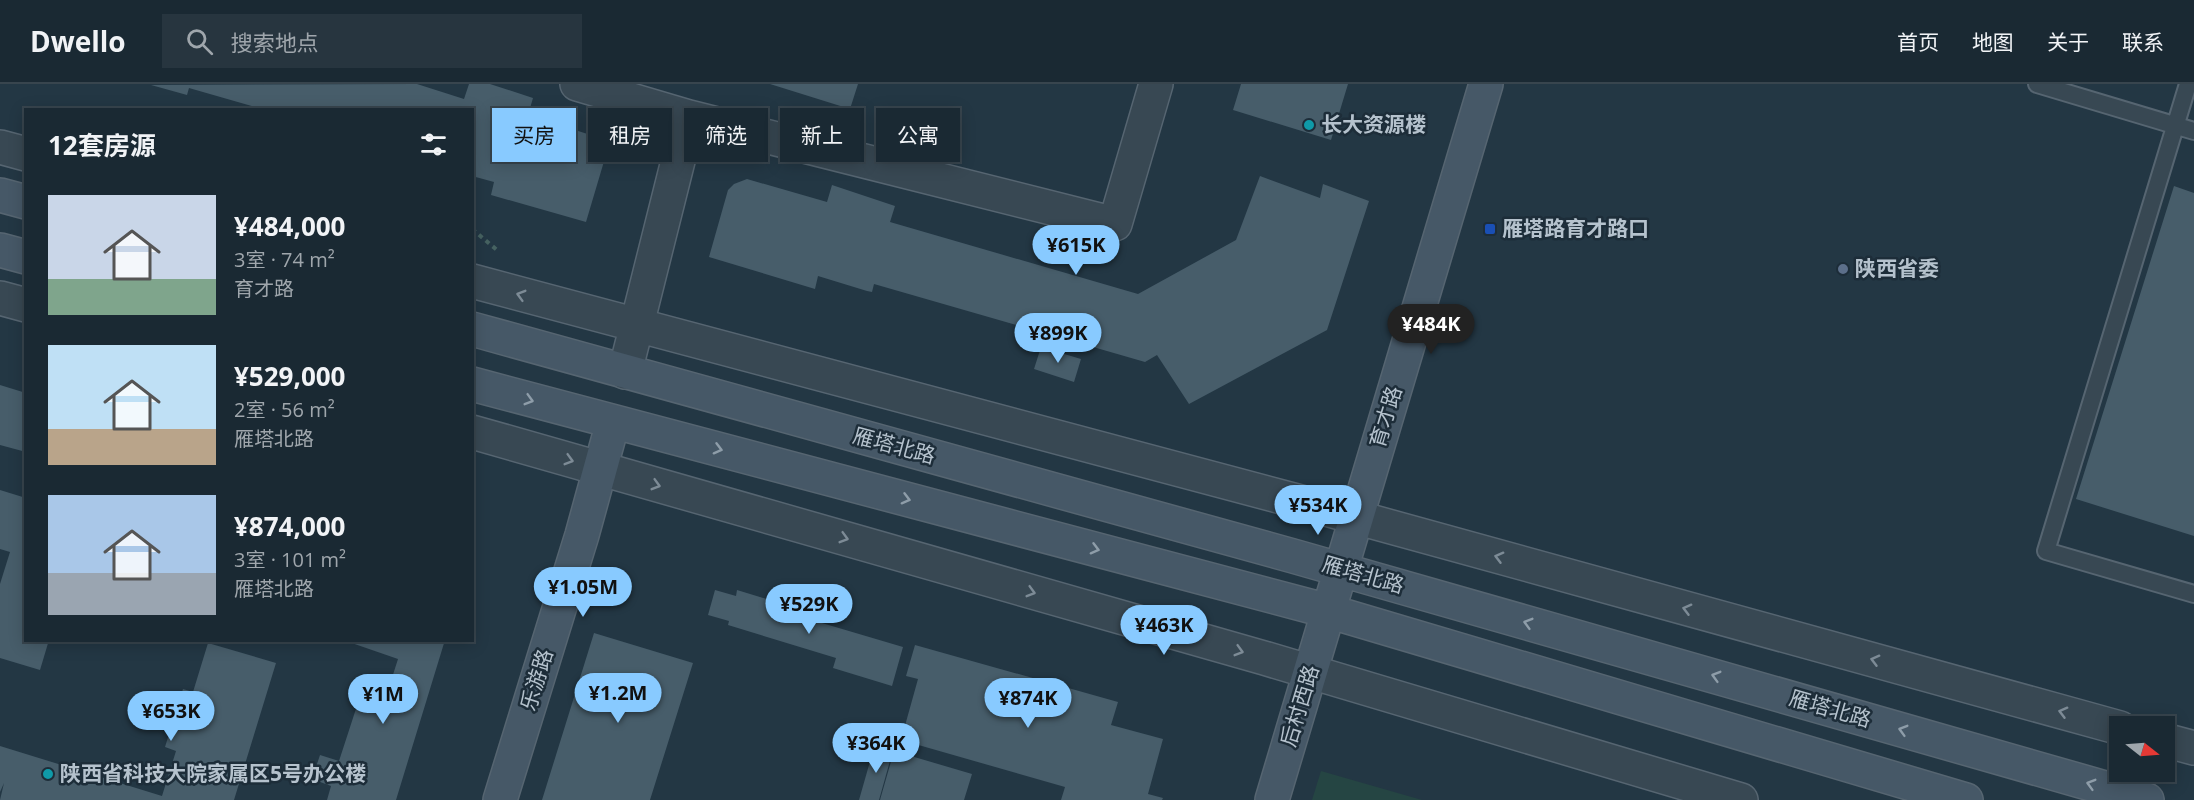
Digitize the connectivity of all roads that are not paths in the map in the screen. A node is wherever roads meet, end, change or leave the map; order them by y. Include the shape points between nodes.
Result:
1 (578, 84) edge
2 (1156, 84) edge
3 (1486, 84) edge
4 (2037, 84) edge
5 (2188, 84) edge
6 (684, 116) edge
7 (2176, 125) junction
8 (2194, 131) edge
9 (684, 137) edge
10 (768, 137) edge
11 (0, 147) edge
12 (24, 153) edge
13 (0, 195) edge
14 (24, 201) edge
15 (0, 250) edge
16 (24, 256) edge
17 (474, 282) edge
18 (0, 298) edge
19 (24, 304) edge
20 (636, 325) junction
21 (474, 330) edge
22 (625, 372) junction
23 (474, 385) edge
24 (613, 422) junction
25 (474, 433) edge
26 (600, 469) junction
27 (1356, 518) junction
28 (1341, 569) junction
29 (2194, 594) edge
30 (1328, 611) junction
31 (1311, 672) junction
32 (2109, 725) edge
33 (2175, 743) edge
34 (2194, 748) edge
35 (500, 800) edge
36 (1272, 800) edge
37 (1741, 800) edge
38 (1966, 800) edge
39 (2147, 800) edge

1 - 6 street
2 - 10 street via 1115,224
3 - 27 main road, 育才路
4 - 7 lane
5 - 7 lane
7 - 8 lane
7 - 29 lane via 2046,551
9 - 20 street
11 - 12 street
13 - 14 main road
15 - 16 main road
20 -> 17 street
18 - 19 street
20 - 22 street
20 - 27 street
21 - 22 main road, 雁塔北路
22 - 28 main road, 雁塔北路
23 -> 24 main road
24 - 26 main road, 乐游路
24 -> 30 main road
25 -> 26 street
26 -> 31 street
26 - 35 main road, 乐游路
27 - 28 main road, 育才路
32 -> 27 street
28 - 30 main road, 育才路
39 -> 28 main road, 雁塔北路
30 - 31 main road, 后村西路
30 - 38 main road
31 - 36 main road, 后村西路
31 - 37 street
33 - 34 street

